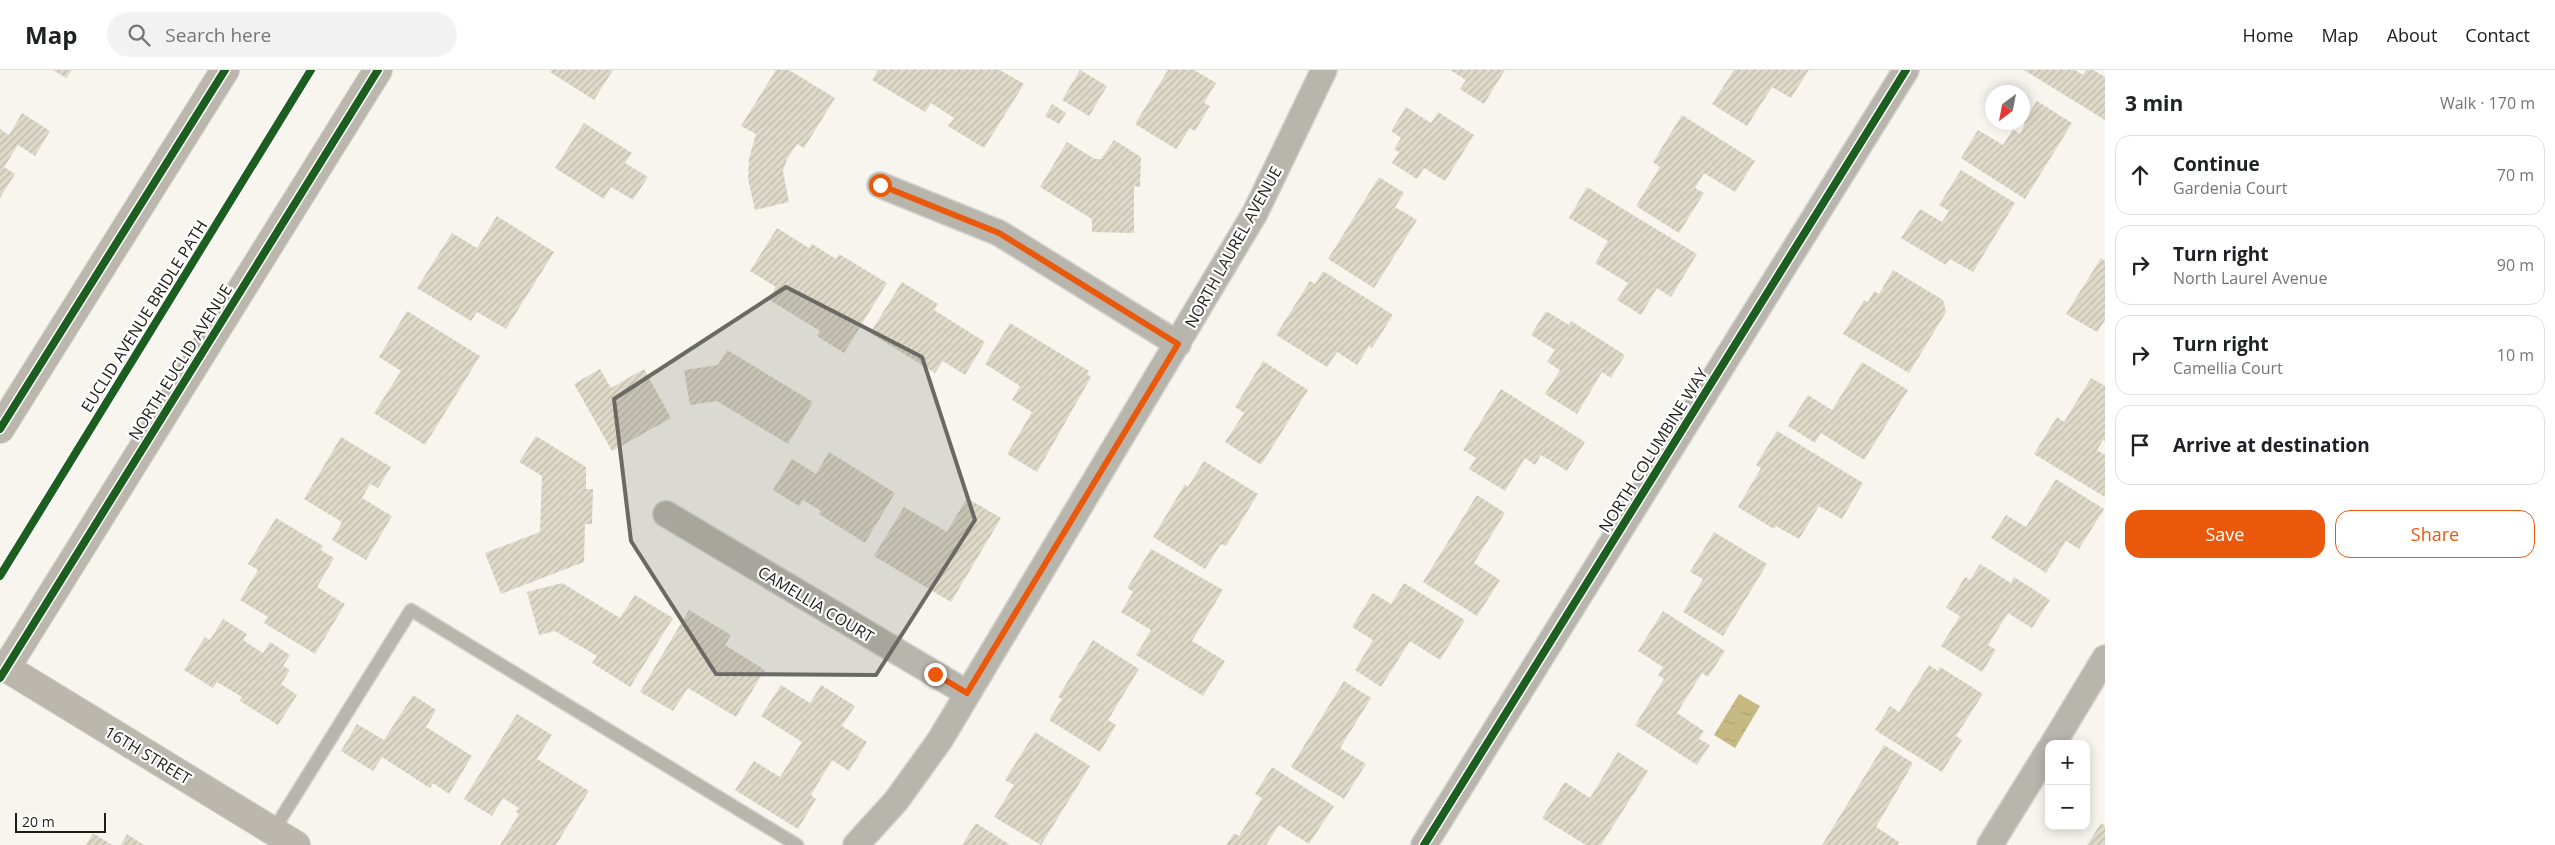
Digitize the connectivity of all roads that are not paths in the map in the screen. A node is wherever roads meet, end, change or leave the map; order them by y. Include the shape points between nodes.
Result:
1 (225, 70) edge
2 (378, 70) edge
3 (1324, 70) edge
4 (1906, 70) edge
5 (880, 185) dead end
6 (1178, 344) junction
7 (0, 429) edge
8 (666, 514) dead end
9 (2105, 658) edge
10 (3, 666) edge
11 (967, 693) junction
12 (2055, 740) edge
13 (2045, 756) edge
14 (274, 831) junction
15 (296, 845) edge
16 (797, 845) edge
17 (856, 845) edge
18 (1424, 845) edge
19 (1990, 845) edge

1 - 7 main road
2 - 10 main road, NORTH EUCLID AVENUE
3 - 6 street, NORTH LAUREL AVENUE via 1255,213
4 - 18 street, NORTH COLUMBINE WAY
5 - 6 street via 999,233
6 - 11 street, NORTH LAUREL AVENUE
8 - 11 street, CAMELLIA COURT
9 - 12 street
10 - 14 main road, 16TH STREET
11 - 17 street, NORTH LAUREL AVENUE via 920,770 896,802
13 - 19 street
14 - 15 main road, 16TH STREET
14 - 16 lane via 411,610

